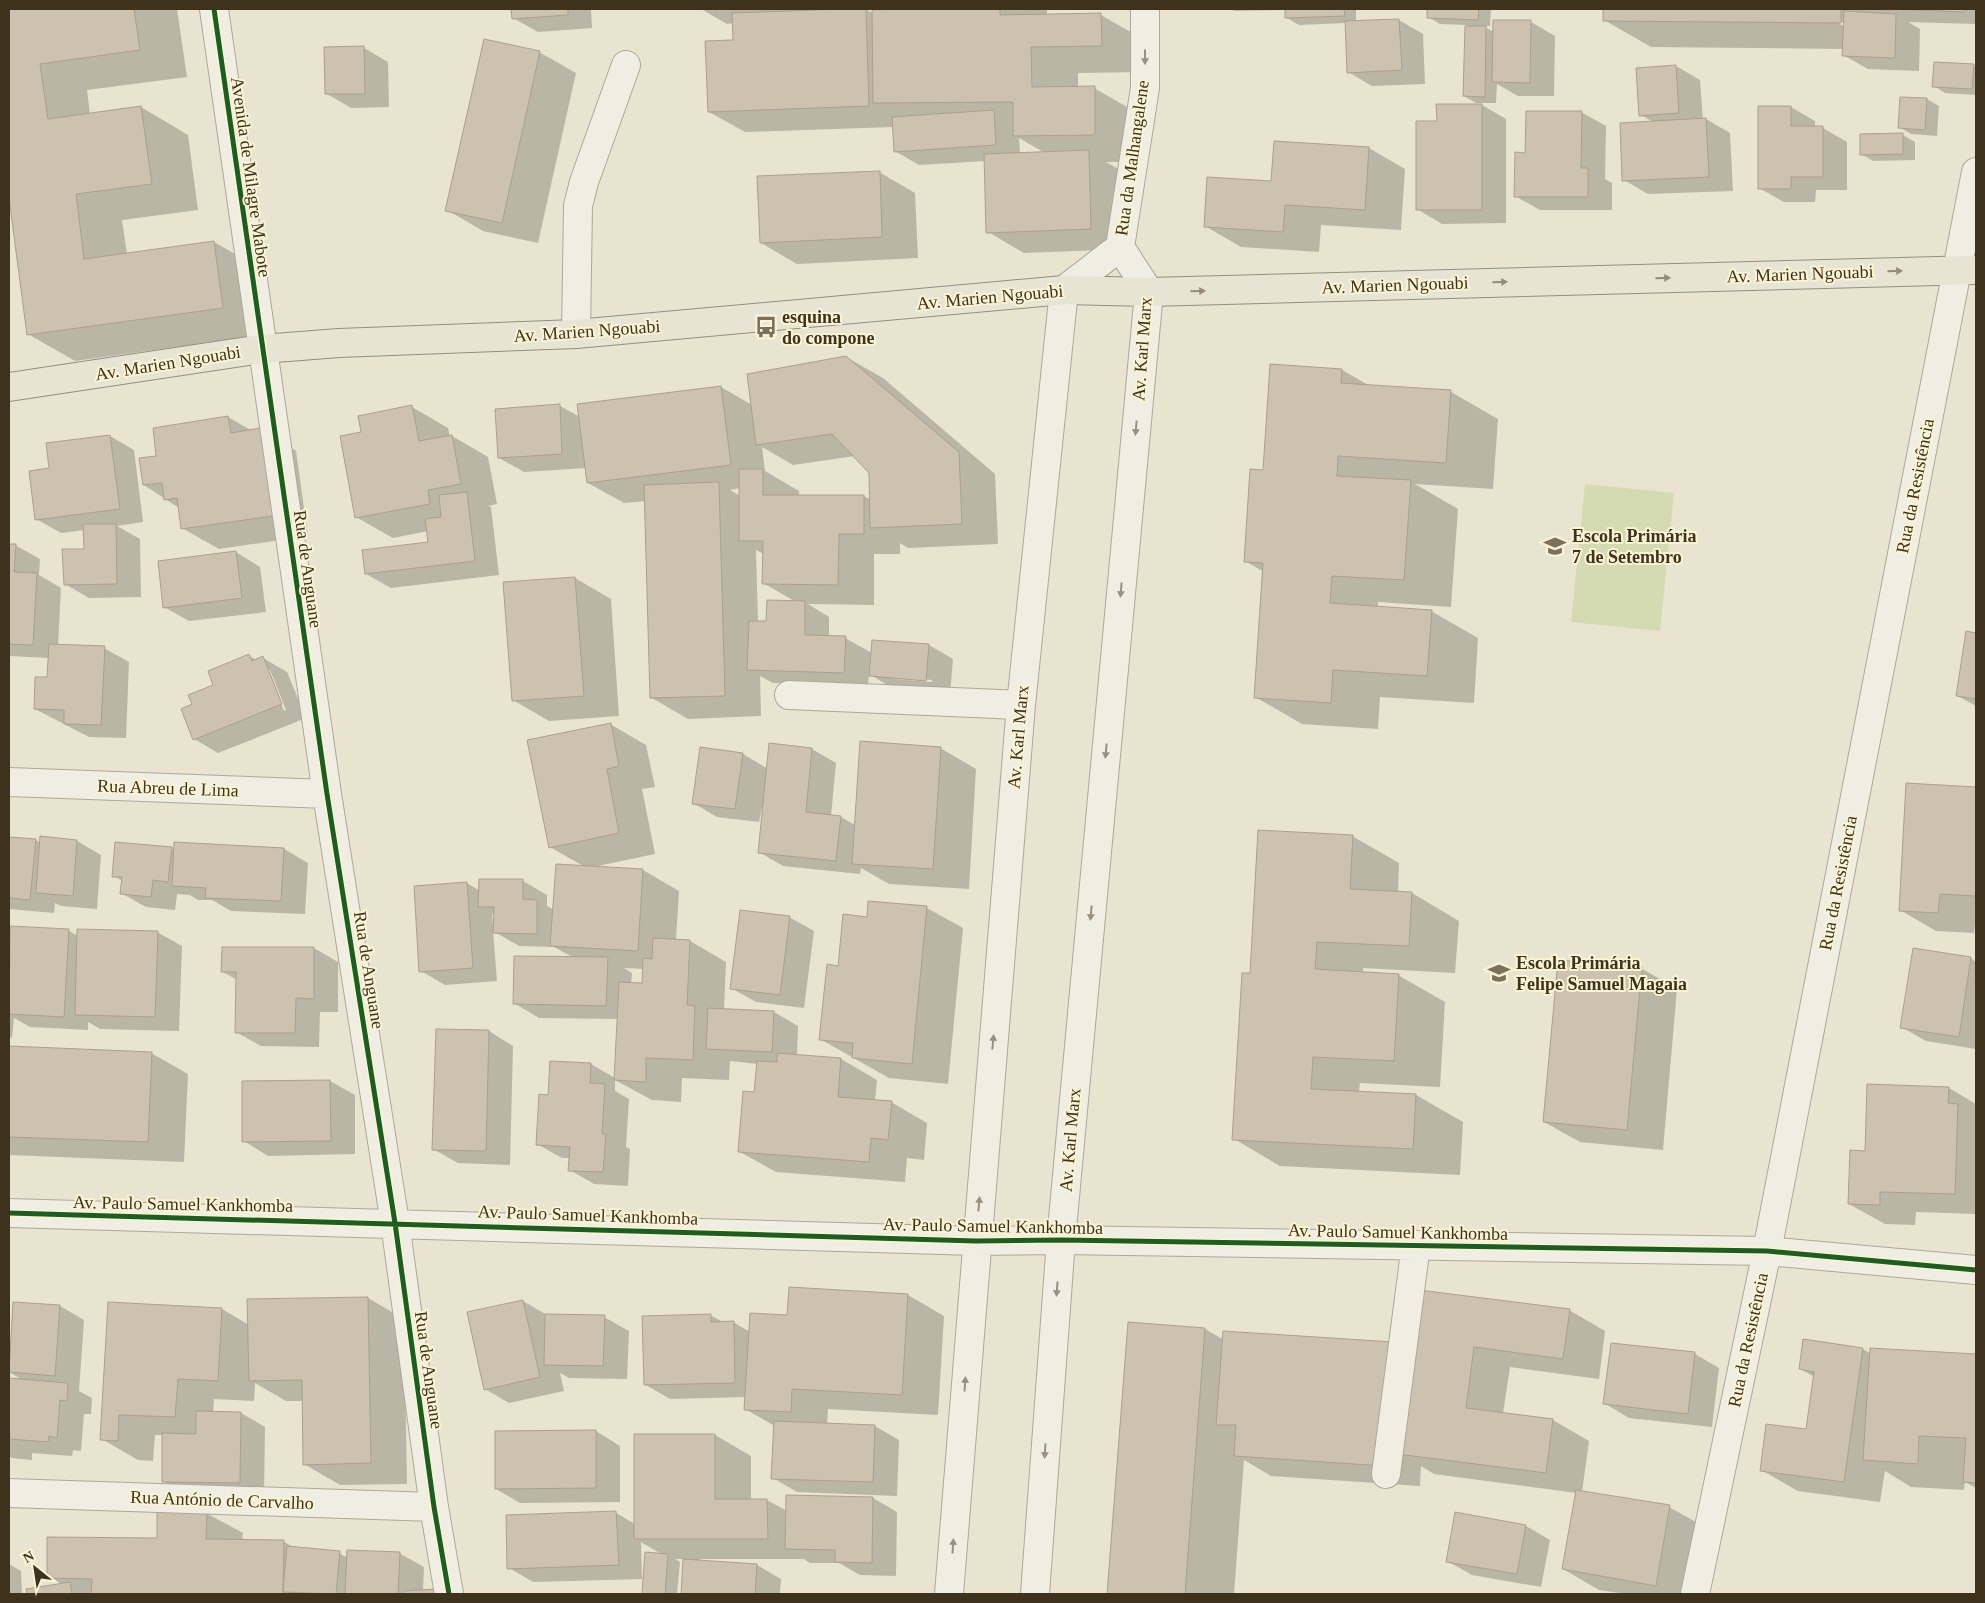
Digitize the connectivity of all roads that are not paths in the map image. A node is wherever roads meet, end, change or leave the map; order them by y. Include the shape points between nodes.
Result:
1 (214, 9) edge
2 (1145, 9) edge
3 (626, 65) dead end
4 (1976, 172) edge
5 (1120, 247) junction
6 (1967, 270) edge
7 (1064, 290) junction
8 (1149, 292) junction
9 (576, 334) junction
10 (262, 349) junction
11 (9, 388) edge
12 (788, 695) dead end
13 (1021, 705) junction
14 (9, 782) edge
15 (327, 794) junction
16 (9, 1213) edge
17 (395, 1223) junction
18 (1060, 1240) junction
19 (976, 1241) junction
20 (1416, 1246) junction
21 (1767, 1251) junction
22 (1976, 1270) edge
23 (1386, 1474) dead end
24 (9, 1493) edge
25 (434, 1507) junction
26 (449, 1594) edge
27 (949, 1594) edge
28 (1035, 1594) edge
29 (1695, 1594) edge

1 - 10 street, Avenida de Milagre Mabote
2 -> 5 street, Rua da Malhangalene via 1145,88
3 - 9 street via 578,206
4 - 6 street, Rua da Resistência
5 - 7 street
5 - 8 street, Av. Karl Marx
8 -> 6 main road, Av. Marien Ngouabi
6 - 21 street, Rua da Resistência
7 - 8 main road, Av. Marien Ngouabi
7 - 9 main road, Av. Marien Ngouabi
7 - 13 street, Av. Karl Marx
8 -> 18 street, Av. Karl Marx
9 - 10 main road, Av. Marien Ngouabi
10 - 11 main road, Av. Marien Ngouabi
10 - 15 street, Rua de Anguane
12 - 13 street
19 -> 13 street, Av. Karl Marx
14 - 15 street, Rua Abreu de Lima
15 - 17 street, Rua de Anguane
16 - 17 street, Av. Paulo Samuel Kankhomba
17 - 19 street, Av. Paulo Samuel Kankhomba
17 - 25 street, Rua de Anguane
18 - 19 street, Av. Paulo Samuel Kankhomba
18 - 20 street, Av. Paulo Samuel Kankhomba
18 -> 28 street, Av. Karl Marx
27 -> 19 street, Av. Karl Marx
20 - 21 street, Av. Paulo Samuel Kankhomba
20 - 23 street
21 - 22 street, Av. Paulo Samuel Kankhomba
21 - 29 street, Rua da Resistência
24 - 25 street, Rua António de Carvalho
25 - 26 street, Rua de Anguane

